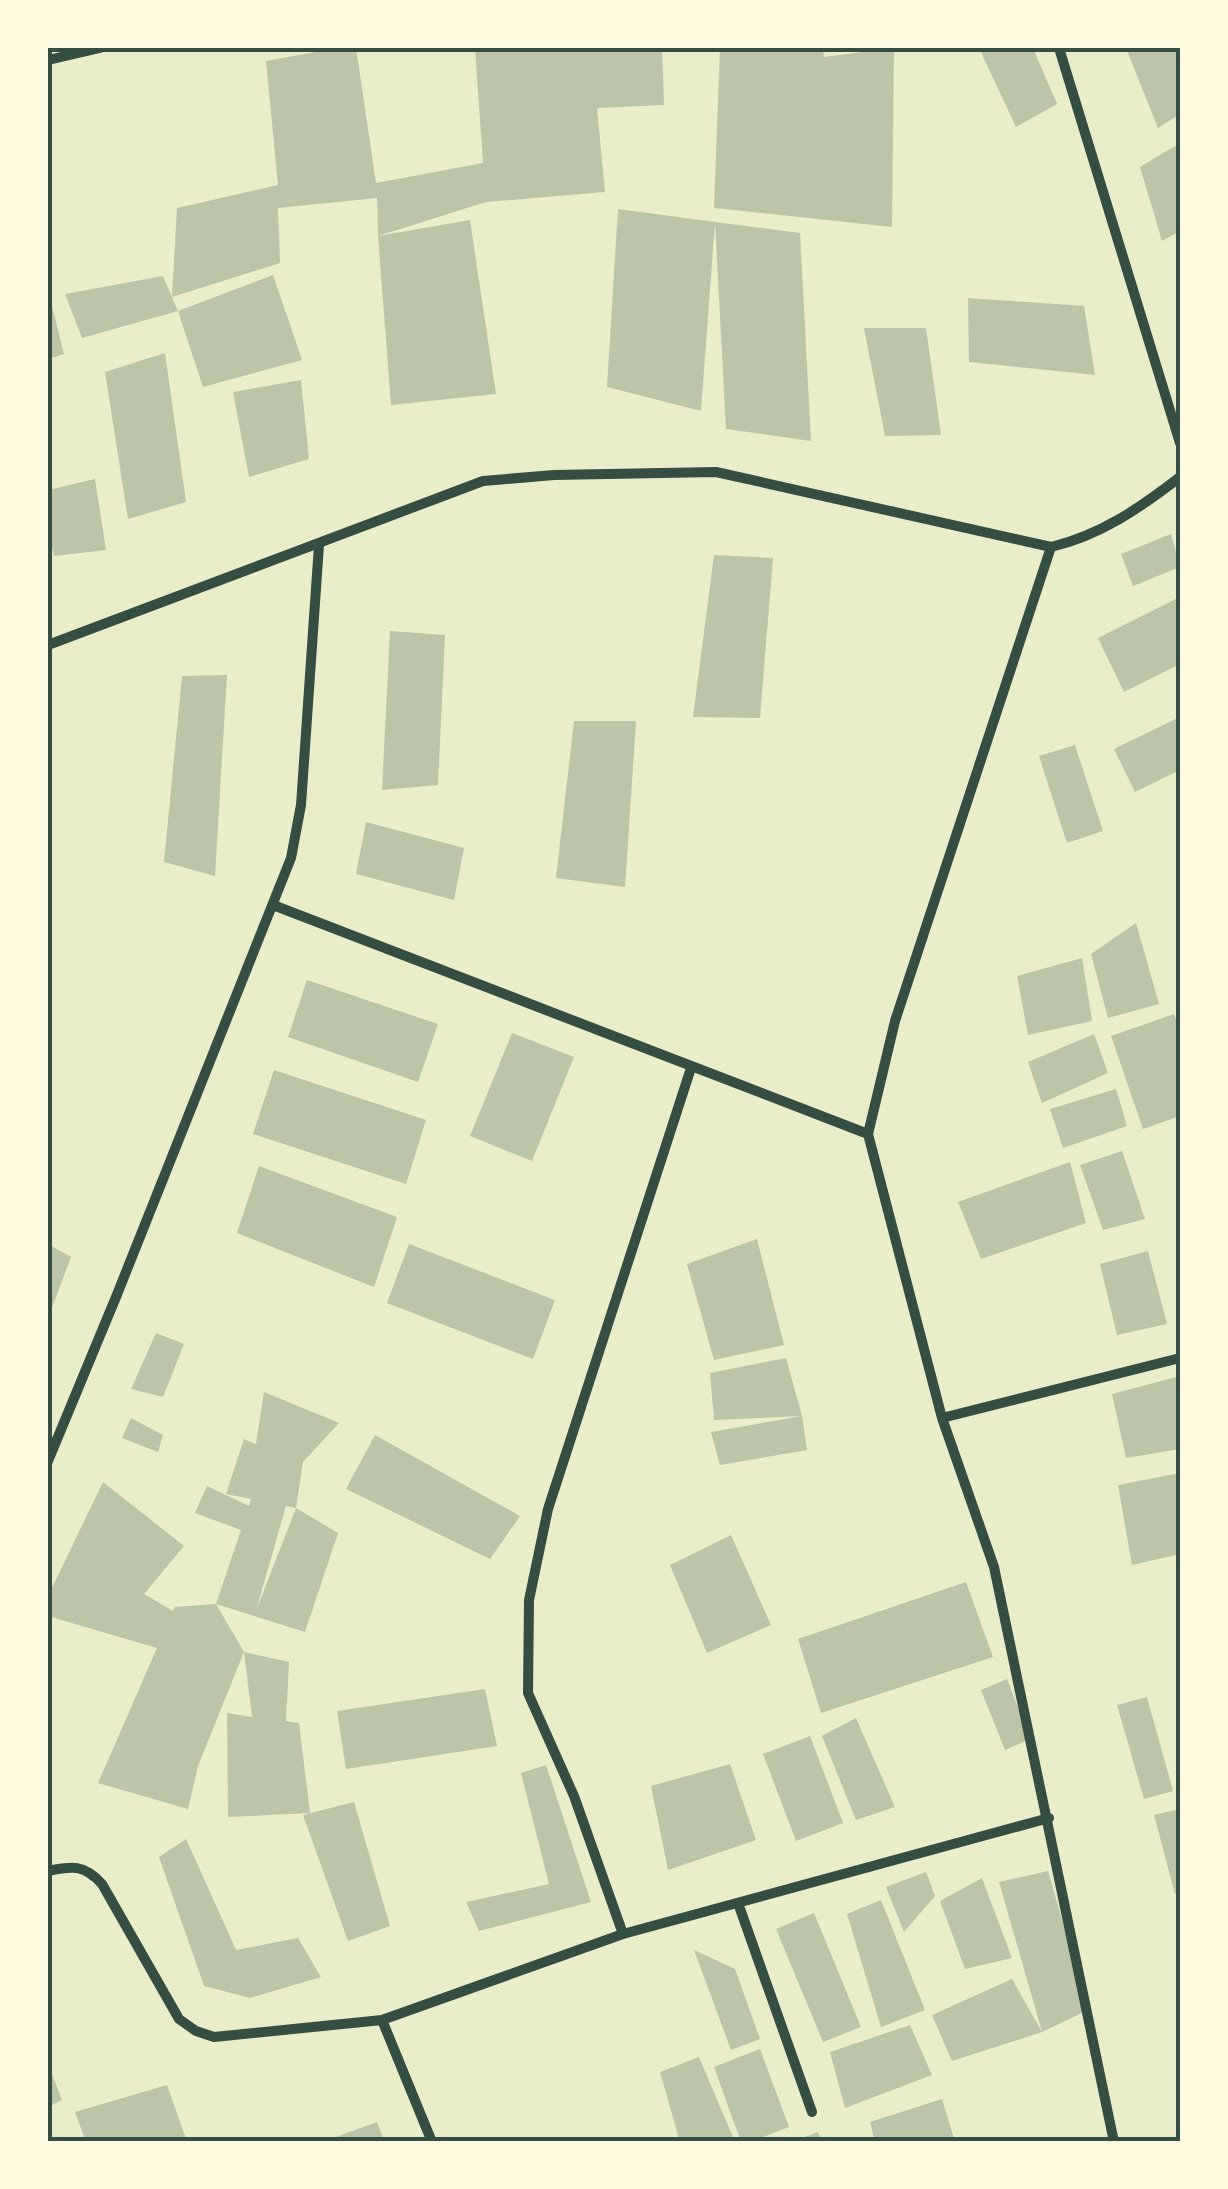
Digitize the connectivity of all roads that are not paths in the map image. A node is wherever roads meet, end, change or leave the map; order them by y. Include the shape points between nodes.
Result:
1 (100, 48) edge
2 (1059, 48) edge
3 (48, 60) edge
4 (1180, 443) edge
5 (1180, 477) edge
6 (319, 545) junction
7 (1052, 547) junction
8 (48, 646) edge
9 (273, 906) junction
10 (691, 1068) junction
11 (868, 1134) junction
12 (1180, 1358) edge
13 (942, 1418) junction
14 (48, 1461) edge
15 (1049, 1818) junction
16 (48, 1870) edge
17 (738, 1903) junction
18 (623, 1934) junction
19 (382, 2020) junction
20 (812, 2112) dead end
21 (432, 2142) edge
22 (1114, 2142) edge

1 - 3 street
2 - 4 street
5 - 7 street via 1086,538
6 - 7 street via 483,482 716,472
6 - 8 street
6 - 9 street via 301,805
7 - 11 street via 895,1022
9 - 10 street
9 - 14 street
10 - 11 street
10 - 18 street via 548,1509 529,1600 528,1693 574,1796
11 - 13 street
12 - 13 street
13 - 15 street via 994,1567
15 - 17 street
15 - 22 street
16 - 19 street via 89,1870 102,1884 178,2020 196,2031 214,2036
17 - 18 street
17 - 20 street
18 - 19 street
19 - 21 street

